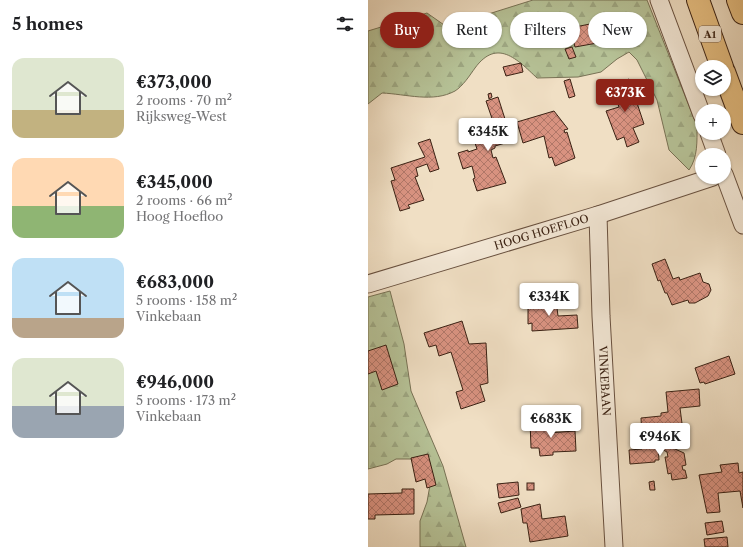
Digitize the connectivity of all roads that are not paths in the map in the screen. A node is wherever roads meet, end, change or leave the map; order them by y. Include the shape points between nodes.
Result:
1 (659, 0) edge
2 (698, 0) edge
3 (738, 0) edge
4 (743, 13) edge
5 (719, 60) edge
6 (731, 91) edge
7 (698, 104) edge
8 (743, 123) edge
9 (695, 183) edge
10 (728, 184) edge
11 (598, 215) junction
12 (743, 225) edge
13 (368, 284) edge
14 (614, 547) edge

1 - 7 street
2 - 5 highway, A1
3 - 4 highway
6 - 8 highway
9 - 11 street, HOOG HOEFLOO
10 - 12 street
11 - 13 street, HOOG HOEFLOO
11 - 14 street, VINKEBAAN

